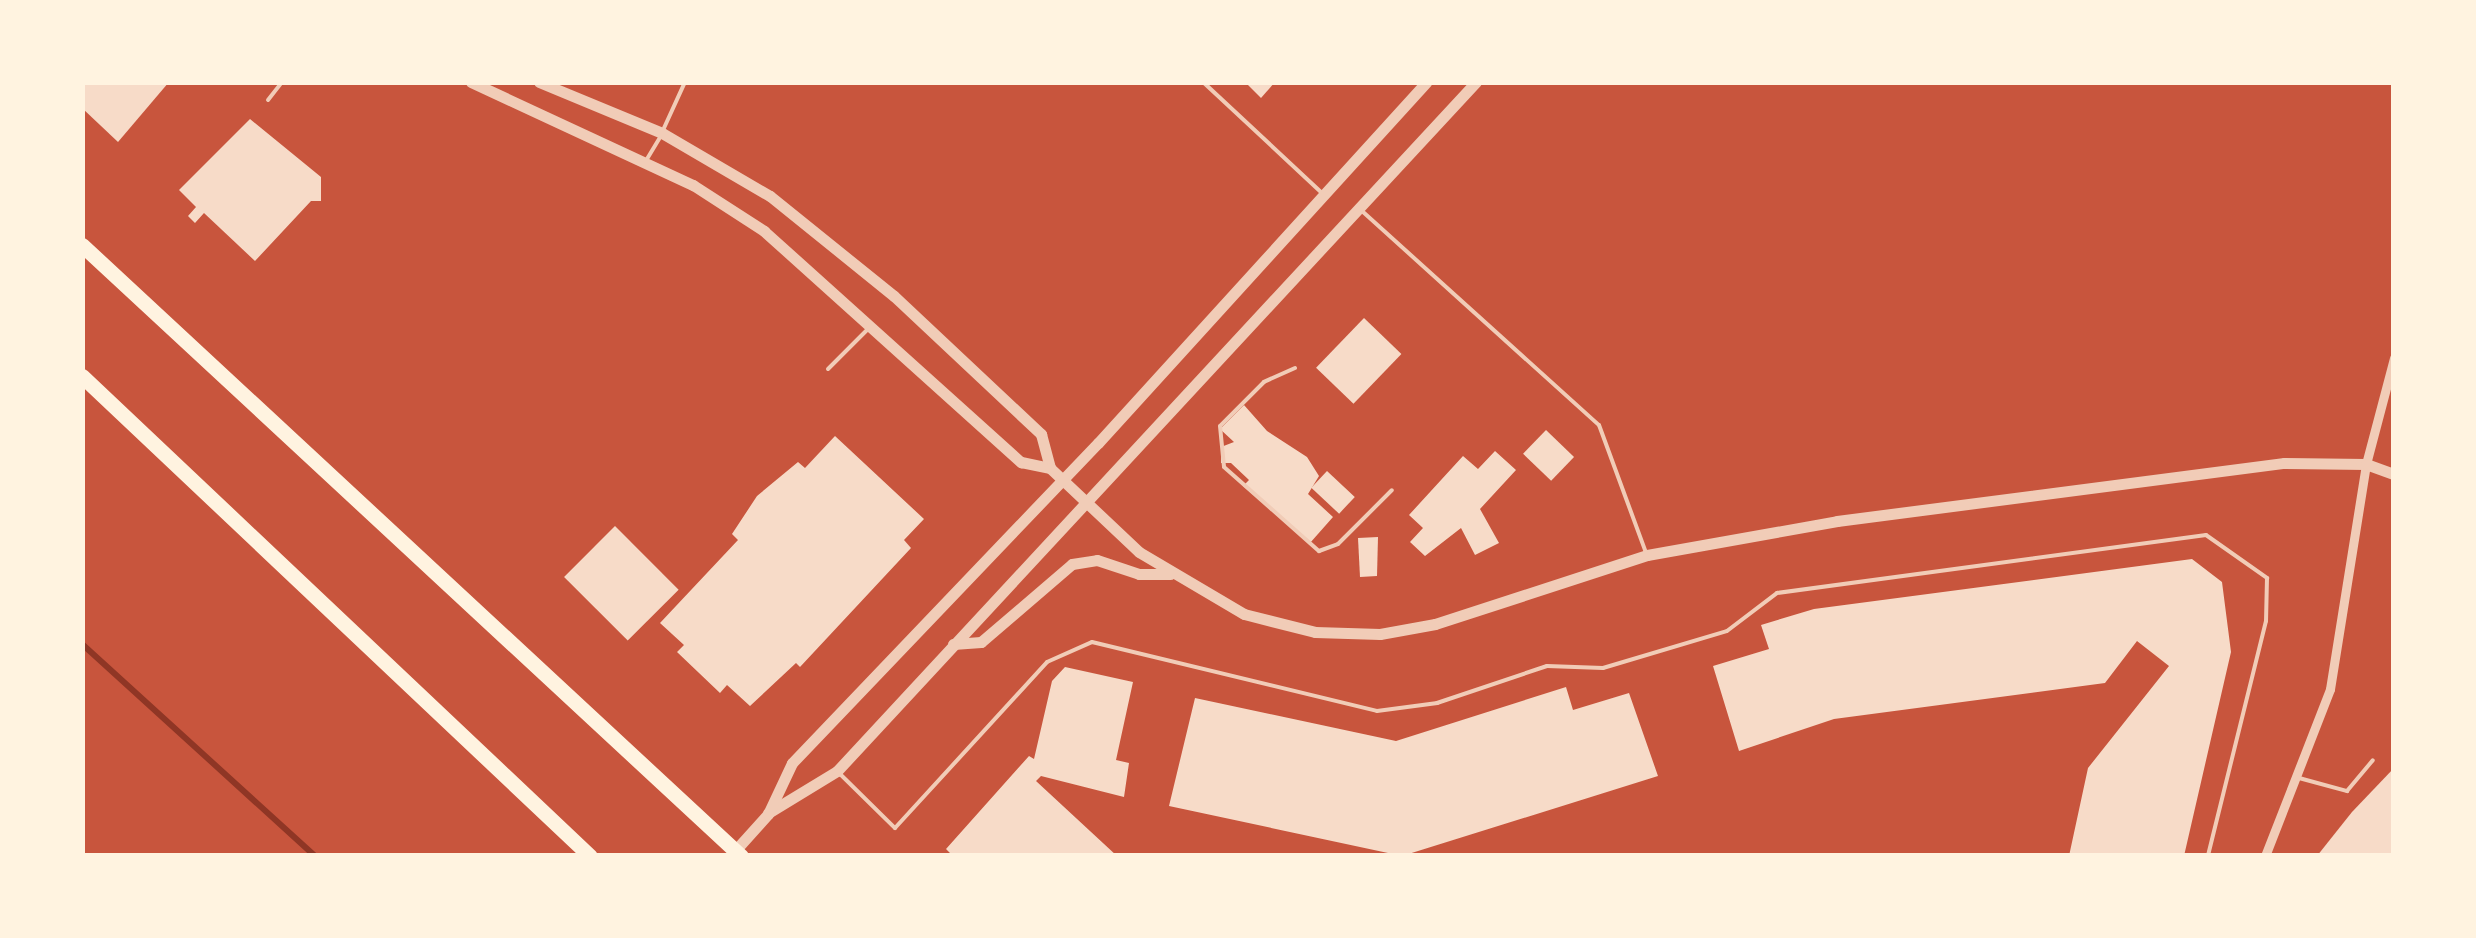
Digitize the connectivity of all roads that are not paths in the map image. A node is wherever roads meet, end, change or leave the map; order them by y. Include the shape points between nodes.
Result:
1 (282, 82) edge
2 (471, 82) edge
3 (538, 82) edge
4 (685, 82) edge
5 (1203, 82) edge
6 (1426, 82) edge
7 (1476, 82) edge
8 (268, 100) dead end
9 (662, 134) junction
10 (646, 162) junction
11 (1322, 193) junction
12 (1359, 208) junction
13 (82, 244) edge
14 (873, 324) junction
15 (2394, 358) edge
16 (1295, 368) dead end
17 (828, 370) dead end
18 (82, 376) edge
19 (2366, 464) junction
20 (1050, 468) junction
21 (2394, 474) edge
22 (1061, 480) junction
23 (1392, 490) dead end
24 (1085, 504) junction
25 (1647, 555) junction
26 (1170, 574) junction
27 (954, 644) junction
28 (2373, 760) dead end
29 (836, 771) junction
30 (2295, 777) junction
31 (768, 814) junction
32 (590, 856) edge
33 (730, 856) edge
34 (742, 856) edge
35 (2208, 856) edge
36 (2265, 856) edge

1 - 8 lane
2 - 10 street
3 - 9 street
4 - 9 lane
5 - 11 lane
6 - 11 street
7 - 12 street
9 - 10 lane
9 - 20 street via 770,196 894,296 1041,434
10 - 14 street via 764,231
11 - 22 street
12 - 24 street
12 - 25 lane via 1599,426
13 - 34 highway
14 - 17 lane
14 - 20 street via 1021,462
15 - 19 street
16 - 23 lane via 1264,382 1220,426 1224,467 1320,551 1338,544
18 - 32 highway
19 - 21 street
19 - 25 street via 2284,463 2136,477
19 - 30 street via 2330,689
20 - 22 street
22 - 24 street
22 - 31 street via 792,763
24 - 26 street
24 - 27 street
25 - 26 street via 1435,624 1380,634 1314,632 1244,614
26 - 27 street via 1139,574 1097,560 1072,564 981,642
27 - 29 street
28 - 30 lane via 2348,791
29 - 31 street
29 - 35 lane via 895,828 1047,662 1092,642 1377,712 1437,703 1548,666 1620,664 1727,632 1777,593 2206,535 2266,578 2266,621
30 - 36 street
31 - 33 street

